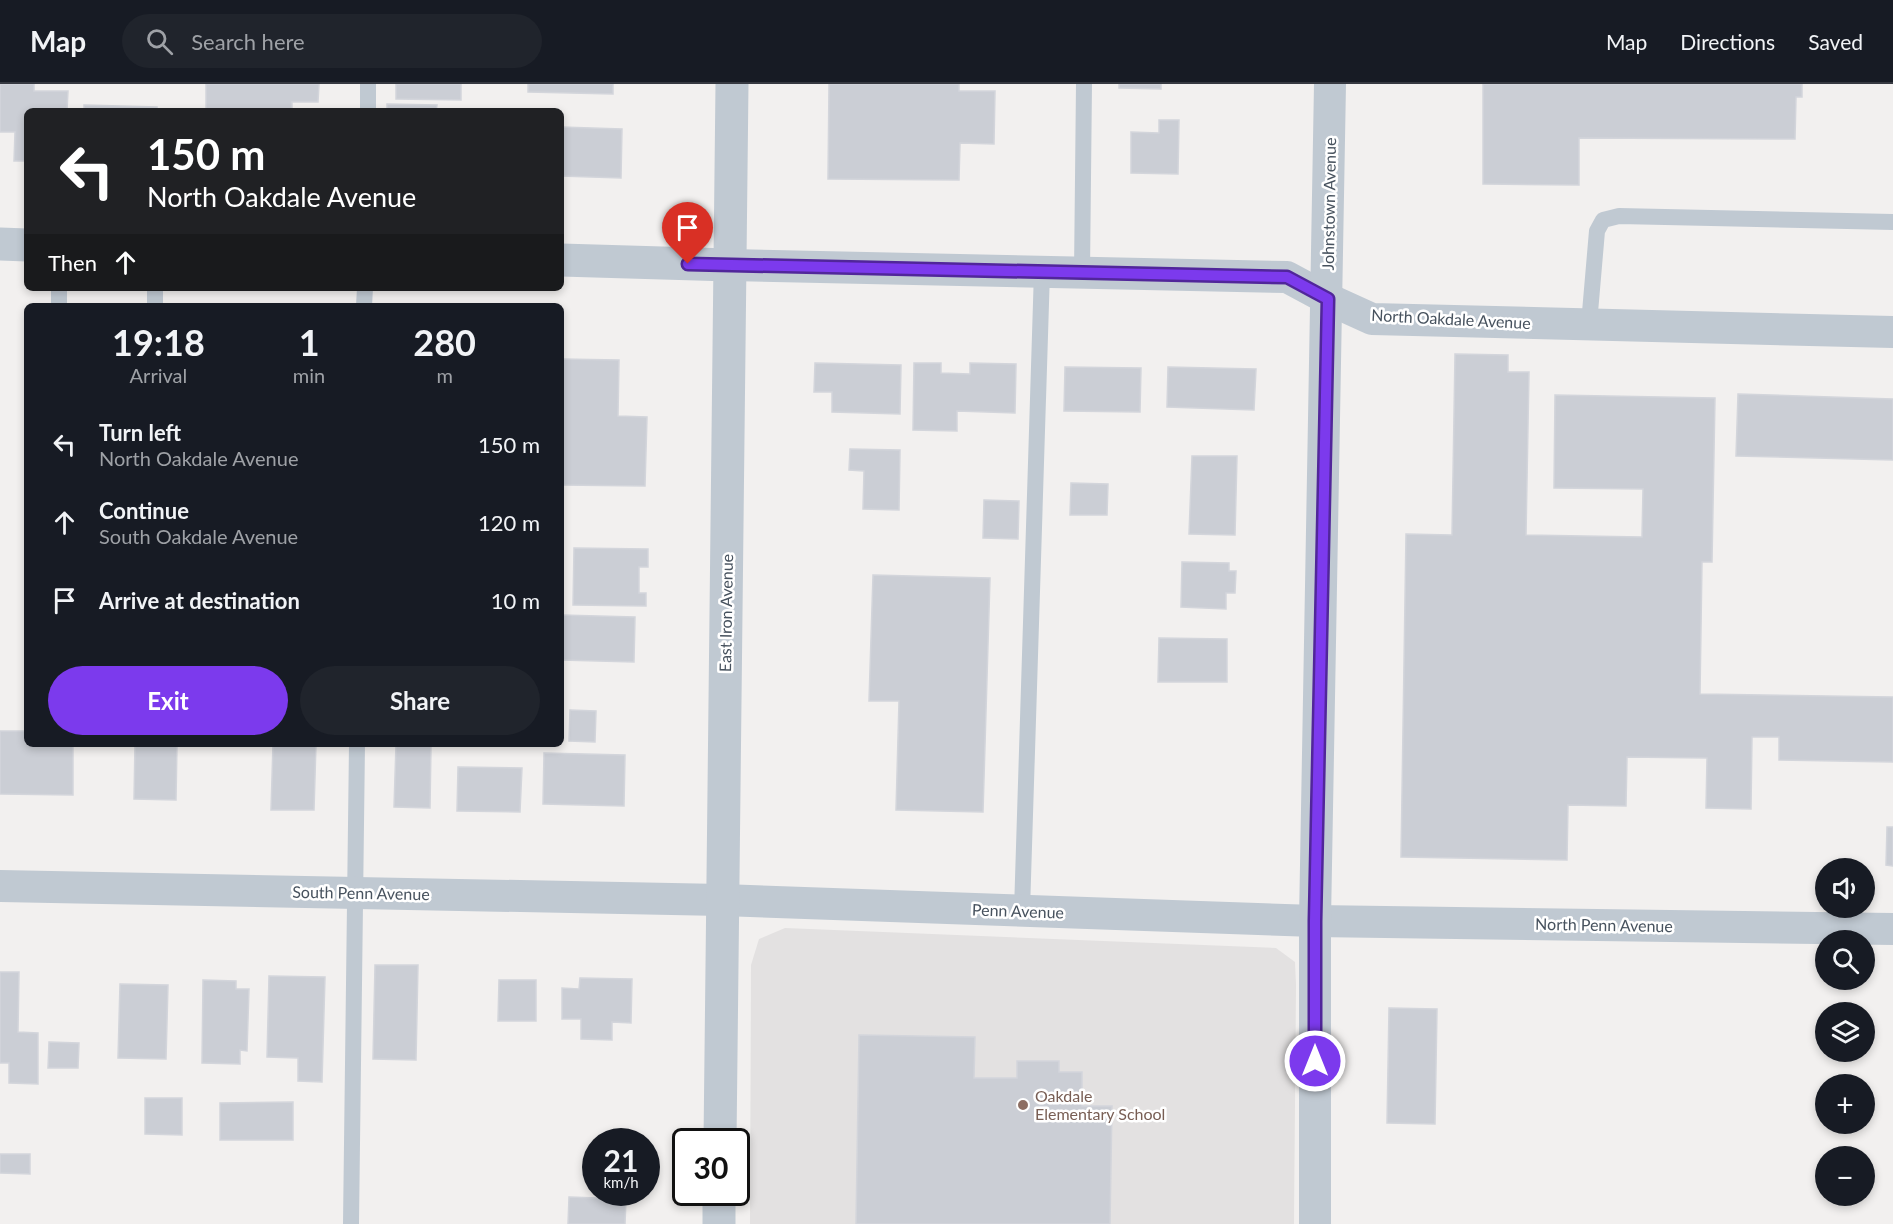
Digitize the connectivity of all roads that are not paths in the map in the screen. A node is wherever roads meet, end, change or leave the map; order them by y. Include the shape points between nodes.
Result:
1 (368, 84) edge
2 (732, 84) edge
3 (1084, 84) edge
4 (1330, 84) edge
5 (368, 108) edge
6 (1893, 222) edge
7 (0, 244) edge
8 (24, 245) edge
9 (564, 260) edge
10 (730, 265) junction
11 (1042, 272) junction
12 (1082, 272) junction
13 (1328, 299) junction
14 (1589, 324) junction
15 (1893, 332) edge
16 (357, 747) edge
17 (0, 886) edge
18 (355, 893) junction
19 (722, 900) junction
20 (1022, 911) junction
21 (1315, 921) junction
22 (1893, 929) edge
23 (720, 1128) edge
24 (720, 1206) edge
25 (351, 1224) edge
26 (719, 1224) edge
27 (1315, 1224) edge

1 - 5 lane
2 - 10 street, East Iron Avenue
3 - 12 lane
4 - 13 street, Johnstown Avenue
6 - 14 lane via 1618,216 1603,220 1597,231
7 - 8 street
9 - 10 street
10 - 11 street, North Oakdale Avenue
10 - 19 street, East Iron Avenue
11 - 12 street, North Oakdale Avenue
11 - 20 lane
12 - 13 street, North Oakdale Avenue via 1287,277
13 - 14 street, North Oakdale Avenue via 1372,319
13 - 21 street, Johnstown Avenue
14 - 15 street, North Oakdale Avenue
16 - 18 lane
17 - 18 street, South Penn Avenue
18 - 19 street, South Penn Avenue
18 - 25 lane
19 - 20 street, Penn Avenue
19 - 23 street, East Iron Avenue
20 - 21 street, Penn Avenue
21 - 22 street, North Penn Avenue
21 - 27 street, Johnstown Avenue
24 - 26 street

